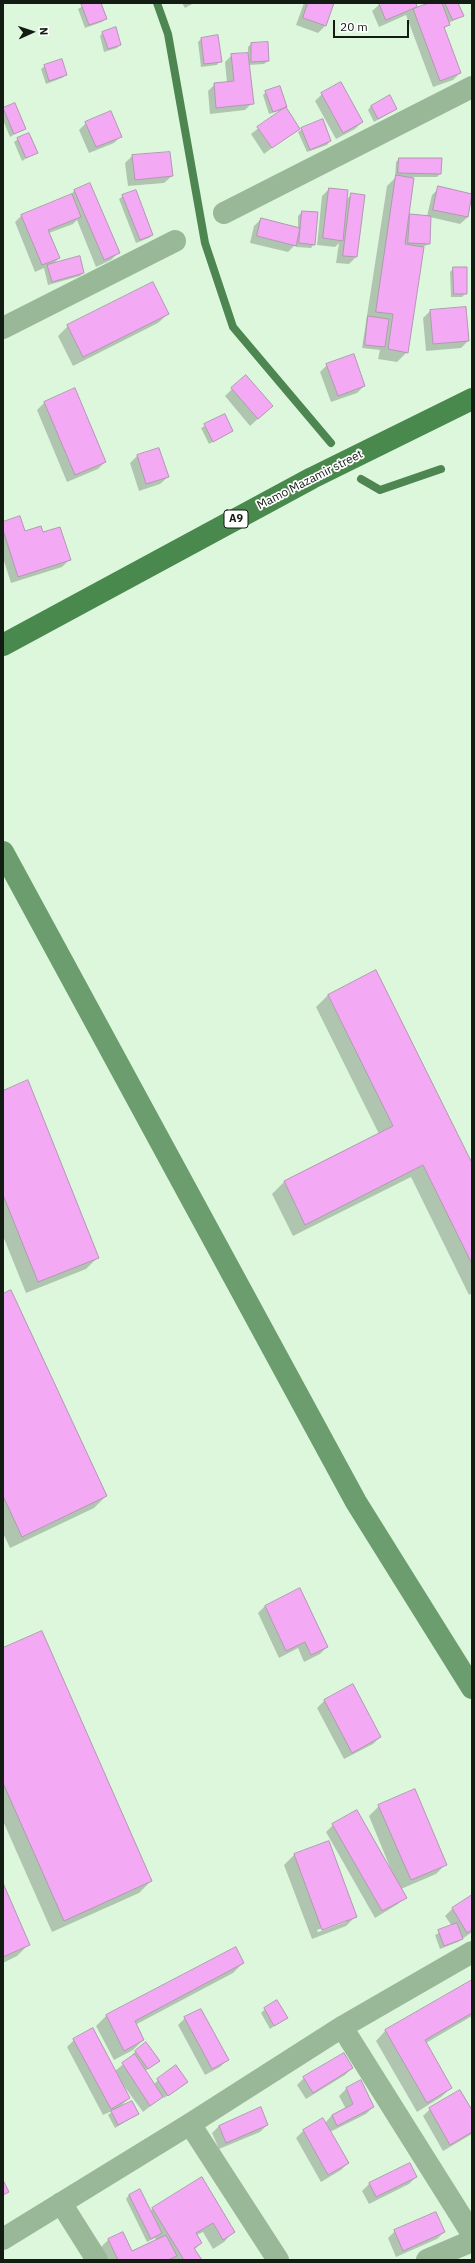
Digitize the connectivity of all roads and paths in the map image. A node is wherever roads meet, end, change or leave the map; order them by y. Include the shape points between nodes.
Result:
1 (472, 87) edge
2 (224, 213) dead end
3 (175, 241) dead end
4 (3, 328) edge
5 (472, 399) edge
6 (3, 645) edge
7 (3, 852) edge
8 (472, 1688) edge
9 (472, 1952) edge
10 (342, 2027) junction
11 (190, 2124) junction
12 (62, 2203) junction
13 (472, 2234) edge
14 (3, 2239) edge
15 (472, 2241) edge
16 (97, 2260) edge
17 (278, 2260) edge
18 (427, 2260) edge

1 - 2 street
3 - 4 street
5 - 6 main road, Mamo Mazamir street / A9 via 312,478
7 - 8 street via 356,1502
9 - 10 street
10 - 11 street
10 - 13 street
11 - 12 street
11 - 17 street
12 - 14 street
12 - 16 street
15 - 18 street

